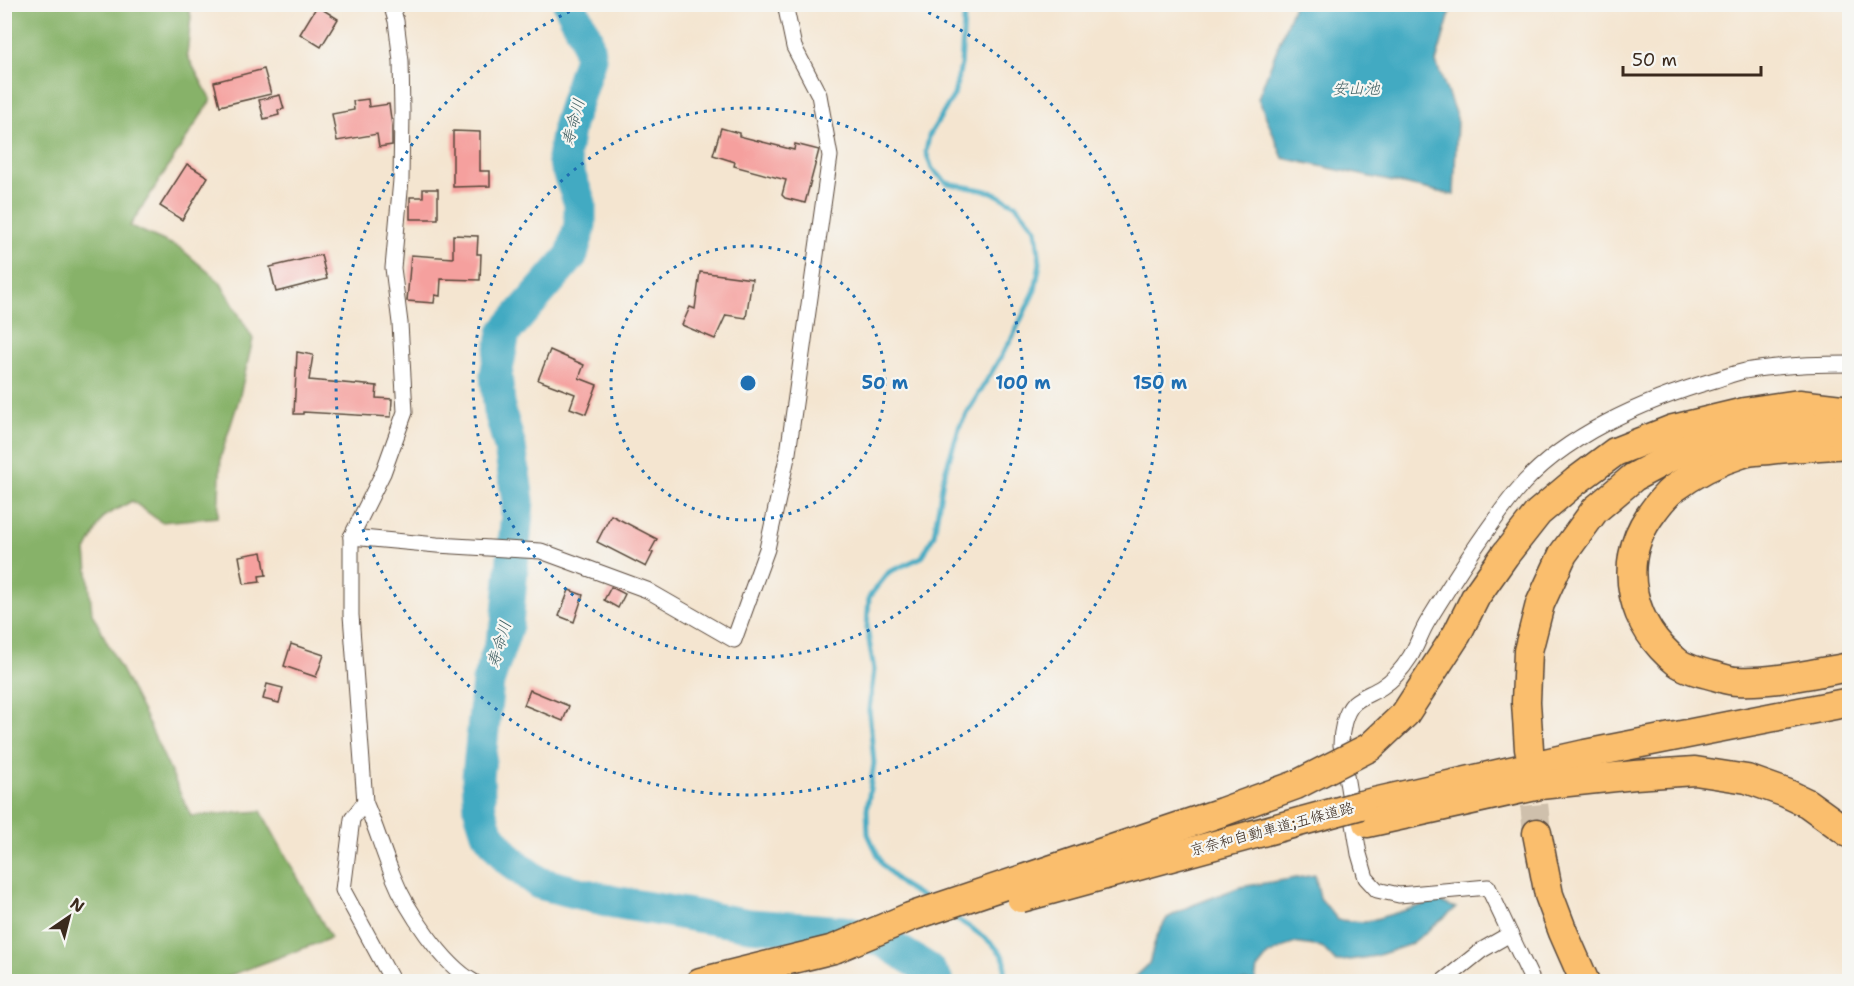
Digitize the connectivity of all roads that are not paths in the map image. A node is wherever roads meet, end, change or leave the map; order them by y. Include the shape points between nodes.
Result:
1 (392, 4) edge
2 (785, 4) edge
3 (1850, 364) edge
4 (1850, 410) edge
5 (1673, 429) junction
6 (1850, 431) edge
7 (1850, 444) edge
8 (351, 537) junction
9 (1850, 667) edge
10 (1850, 702) edge
11 (365, 802) junction
12 (1364, 814) junction
13 (1850, 834) edge
14 (1510, 934) junction
15 (834, 949) junction
16 (393, 981) edge
17 (474, 981) edge
18 (700, 981) edge
19 (1442, 981) edge
20 (1533, 981) edge
21 (1571, 981) edge
22 (1585, 981) edge

1 - 8 street via 401,61 402,112 393,268 405,412 383,473
2 - 8 street via 794,47 819,95 830,156 788,453 766,549 734,640 647,590 541,552
3 - 14 street via 1743,371 1658,400 1571,443 1510,500 1448,588 1396,675 1382,688 1354,703 1348,712 1341,745 1366,879 1377,890 1399,895 1488,887
4 - 5 highway via 1799,404
5 - 6 highway via 1614,476 1572,519 1544,557 1523,603 1512,653 1508,701 1519,750 1528,651 1539,604 1563,554 1595,510 1634,477 1689,448 1735,431 1803,426
5 - 15 highway, bridge via 1615,452 1538,513 1476,596 1451,643 1404,714 1370,747 1296,785 1222,813 910,917
7 - 9 highway via 1742,453 1698,473 1671,490 1643,525 1634,547 1631,577 1640,616 1656,641 1678,663 1736,681
8 - 11 street via 351,615
10 - 12 highway, 京奈和自動車道;五條道路 via 1585,754
11 - 16 street via 352,819 344,890
11 - 17 street via 407,904 442,956
12 - 13 highway via 1540,785 1695,771 1747,779 1786,793
12 - 15 highway, 京奈和自動車道;五條道路, bridge via 1263,831
14 - 19 street
14 - 20 street
15 - 18 highway, 京奈和自動車道;五條道路
21 - 22 highway via 1550,944 1535,896 1528,833

